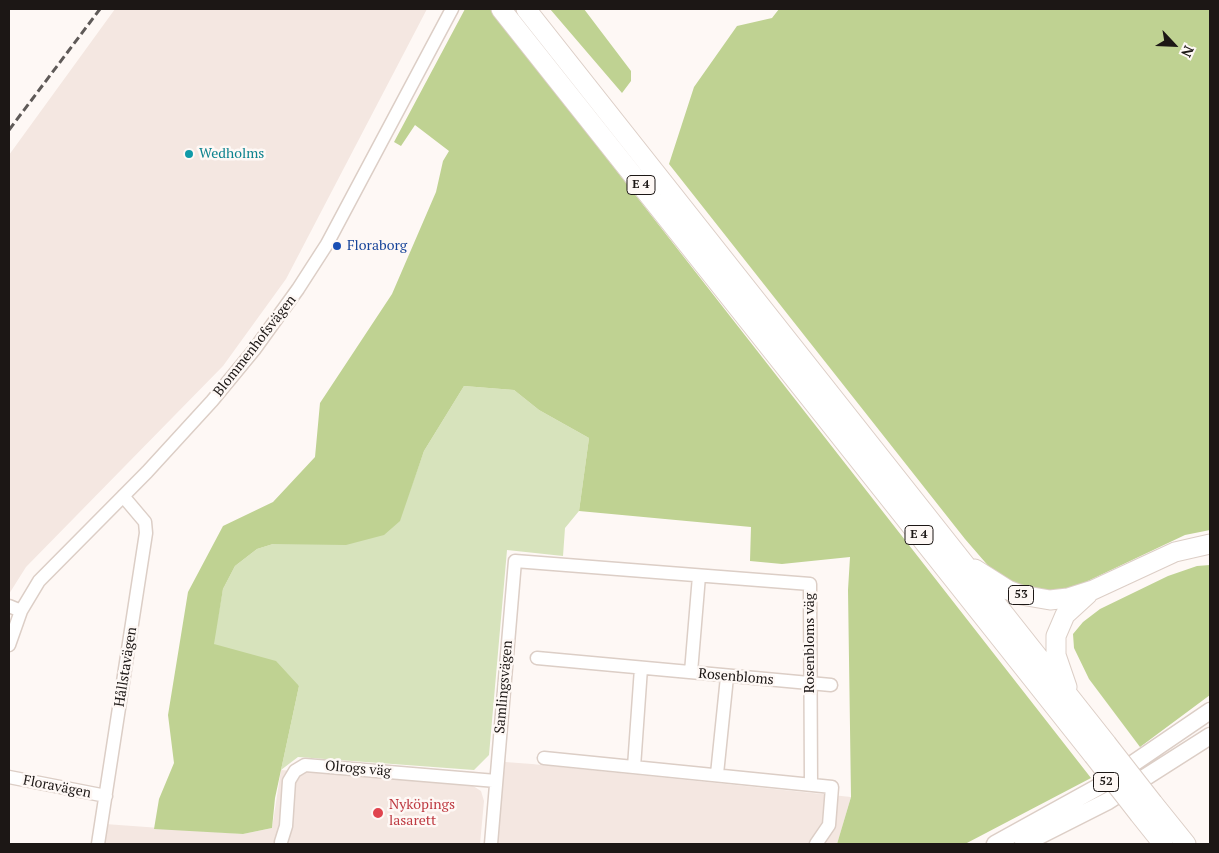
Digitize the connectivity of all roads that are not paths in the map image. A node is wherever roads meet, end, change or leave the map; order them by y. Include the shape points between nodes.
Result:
1 (452, 9) edge
2 (501, 9) edge
3 (526, 9) edge
4 (123, 496) junction
5 (1210, 544) edge
6 (958, 557) junction
7 (545, 564) joint
8 (699, 576) junction
9 (1093, 590) junction
10 (9, 606) edge
11 (21, 611) junction
12 (9, 645) edge
13 (537, 658) dead end
14 (641, 668) junction
15 (691, 672) junction
16 (727, 677) junction
17 (810, 683) junction
18 (832, 685) dead end
19 (1073, 702) junction
20 (1210, 712) edge
21 (1210, 736) edge
22 (1100, 750) junction
23 (544, 758) dead end
24 (634, 767) junction
25 (717, 774) junction
26 (9, 777) edge
27 (496, 781) junction
28 (811, 784) junction
29 (106, 796) junction
30 (1146, 808) junction
31 (1160, 841) edge
32 (281, 842) dead end
33 (98, 844) edge
34 (491, 844) edge
35 (816, 844) edge
36 (996, 844) edge
37 (1023, 844) edge
38 (1186, 844) edge

1 - 4 street, Blommenhofsvägen via 332,236 298,289 212,401
2 - 22 highway, E 4
3 - 6 highway, E 4
4 - 11 street, Blommenhofsvägen via 51,567
4 - 29 street, Hållstavägen via 144,522 146,533
5 - 9 highway, 53 via 1175,552
6 - 9 highway, 53 via 996,584 1021,595 1050,600
6 - 19 highway, E 4
7 - 8 street, Rosenbloms väg
7 - 27 street, Samlingsvägen via 515,561
8 - 15 street
8 - 17 street, Rosenbloms väg via 810,584
9 - 19 highway via 1065,615 1056,636 1056,655
10 - 11 street
11 - 12 street, Blommenhofsvägen
13 - 14 street, Rosenbloms
14 - 15 street, Rosenbloms
14 - 24 street
15 - 16 street, Rosenbloms
16 - 17 street, Rosenbloms
16 - 25 street
17 - 18 street, Rosenbloms
17 - 28 street, Rosenbloms väg
19 - 22 highway, E 4
20 - 36 main road, 52 via 1100,786
21 - 37 main road, 52 via 1108,800
22 - 30 highway, E 4, bridge
23 - 24 street
24 - 25 street
25 - 28 street
26 - 29 street, Floravägen
27 - 32 street, Olrogs väg via 306,765 295,771 290,781 286,826
27 - 34 street, Samlingsvägen
28 - 35 street via 832,787 829,825
29 - 33 street, Hållstavägen
30 - 31 highway, E 4
30 - 38 highway, E 4

